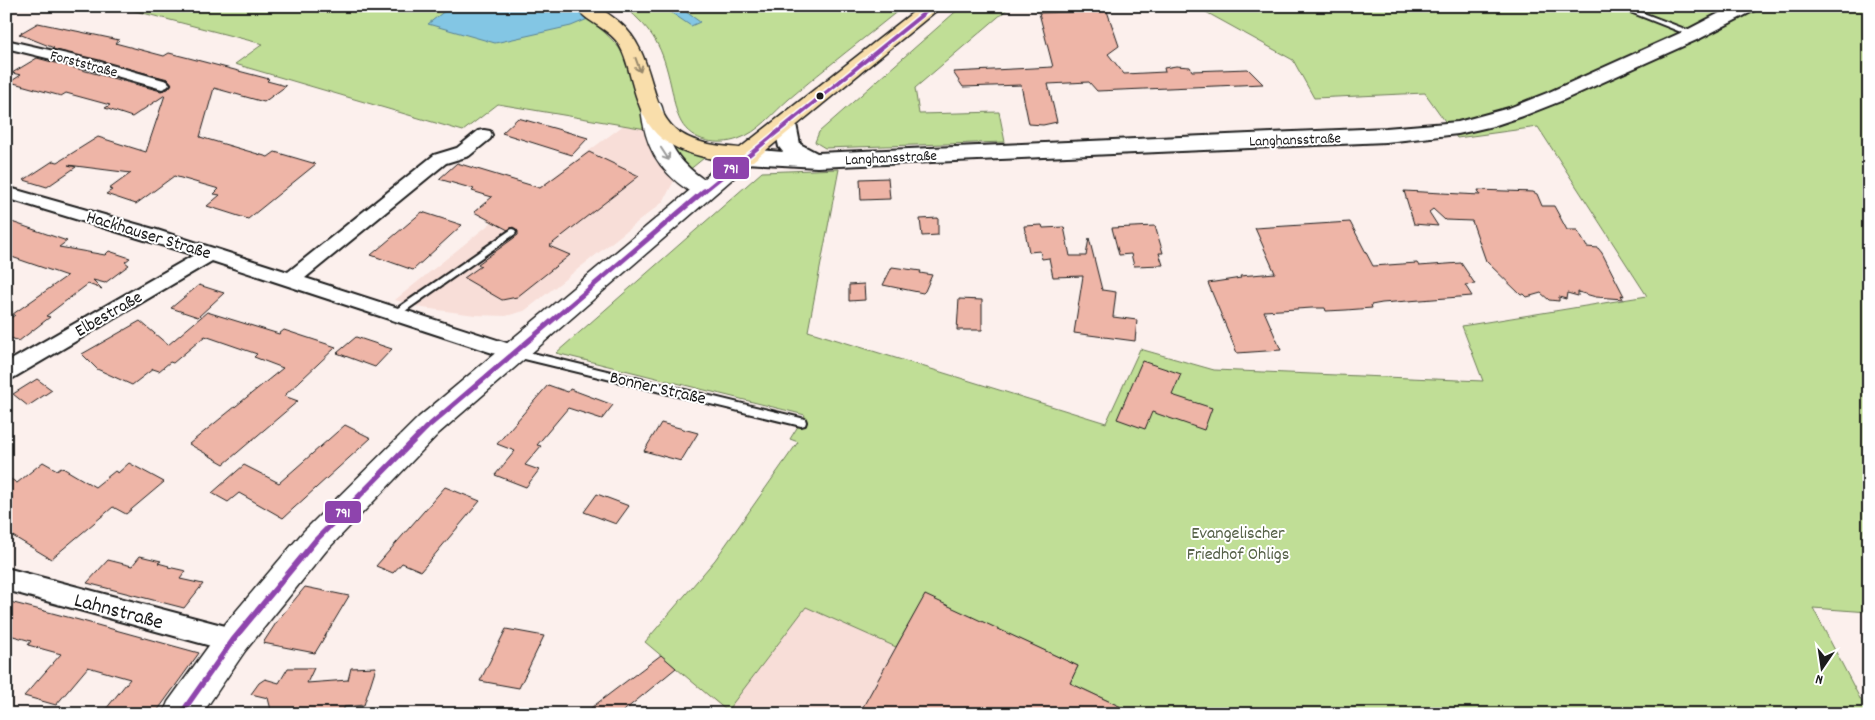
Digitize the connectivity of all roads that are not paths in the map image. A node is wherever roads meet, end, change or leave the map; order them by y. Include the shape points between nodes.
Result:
1 (584, 6) edge
2 (611, 6) edge
3 (932, 6) edge
4 (1618, 6) edge
5 (1748, 6) edge
6 (622, 24) junction
7 (1694, 34) junction
8 (6, 44) edge
9 (162, 84) dead end
10 (652, 108) junction
11 (786, 124) junction
12 (484, 135) dead end
13 (681, 141) junction
14 (745, 156) junction
15 (817, 160) junction
16 (704, 191) junction
17 (6, 192) edge
18 (512, 232) dead end
19 (211, 253) junction
20 (291, 279) junction
21 (395, 314) junction
22 (515, 353) junction
23 (6, 373) edge
24 (802, 422) dead end
25 (6, 579) edge
26 (233, 640) junction
27 (181, 714) edge

1 - 6 main road
2 - 6 main road
3 - 11 main road
4 - 7 lane
5 - 7 street, Langhansstraße
6 -> 10 main road via 625,40 636,60
6 - 13 main road via 644,34 655,56 668,112
7 - 15 street, Langhansstraße via 1554,97 1486,122 1458,128 1376,136
8 - 9 street, Forststraße
10 - 13 main road via 668,133
10 -> 16 main road via 653,129 666,157 684,178
11 - 14 main road
11 - 15 street, Langhansstraße via 790,147
12 - 20 street via 463,152 440,159
13 - 14 main road via 706,150
14 - 15 street, Langhansstraße
14 - 16 main road
16 - 22 main road
17 - 19 street, Hackhauser Straße
18 - 21 lane
19 - 20 street, Hackhauser Straße
19 - 23 street, Elbestraße
20 - 21 street, Hackhauser Straße
21 - 22 street, Hackhauser Straße
22 - 24 lane, Bonner Straße
22 - 26 main road via 429,425 325,528
25 - 26 street, Lahnstraße
26 - 27 main road

